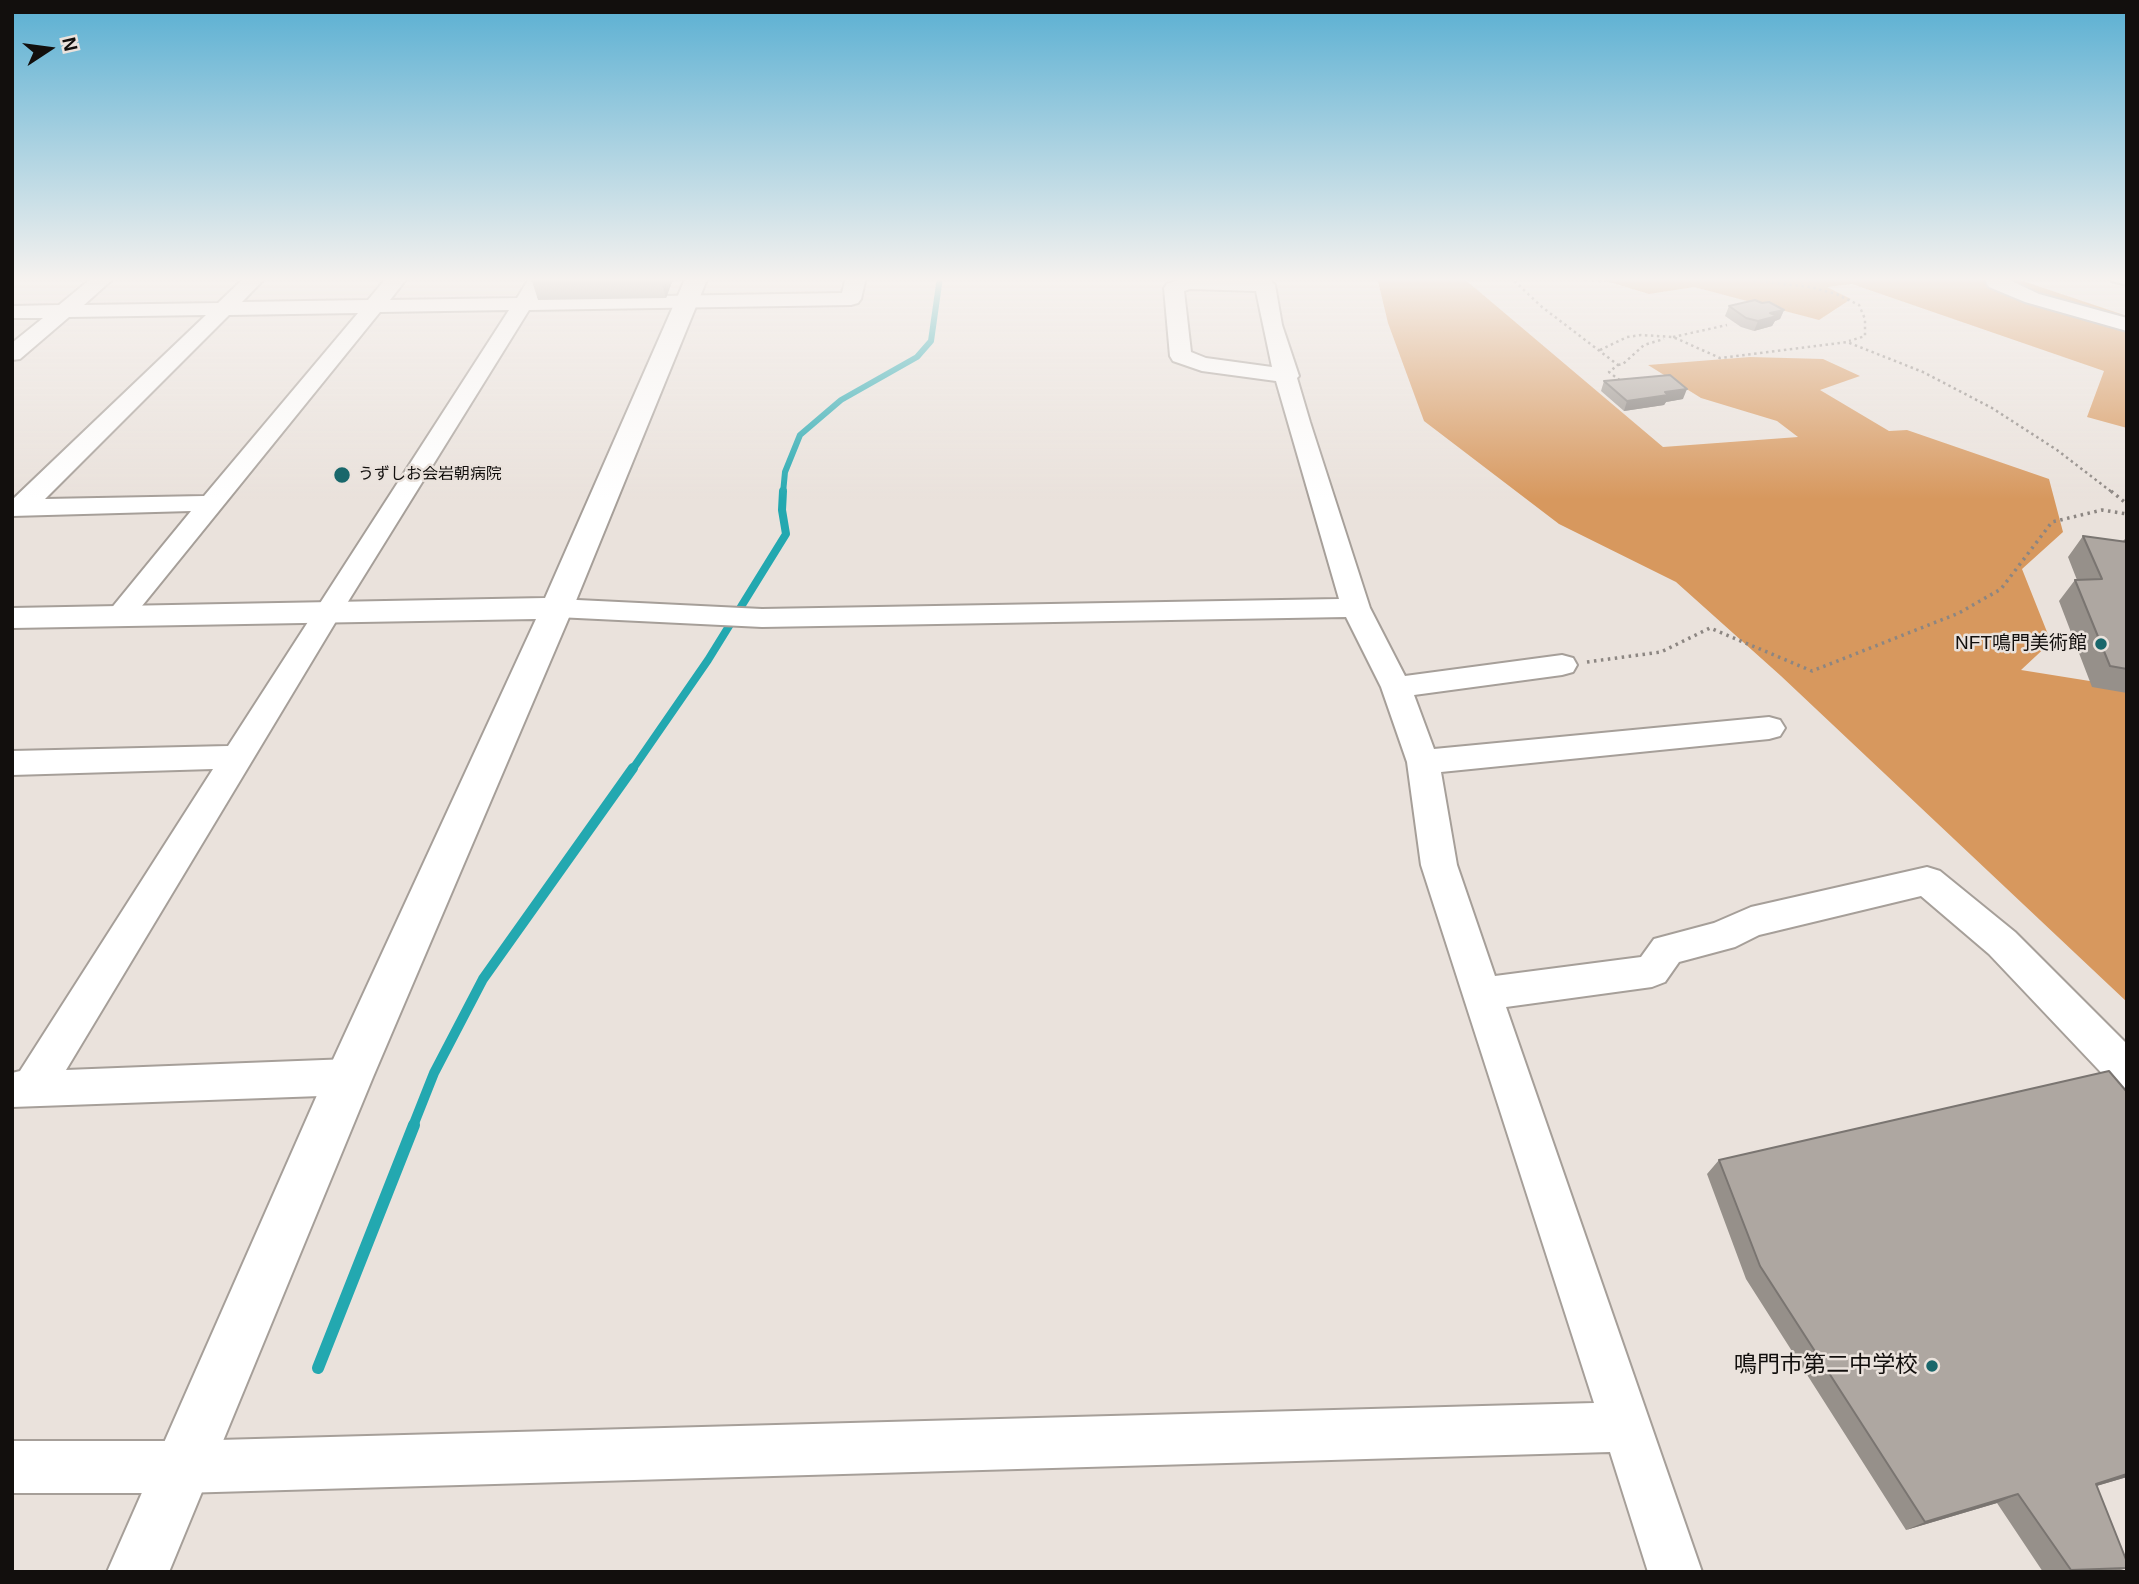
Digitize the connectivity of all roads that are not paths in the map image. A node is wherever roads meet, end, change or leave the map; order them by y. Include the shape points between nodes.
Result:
1 (180, 351) edge
2 (338, 351) edge
3 (493, 351) edge
4 (666, 351) edge
5 (1180, 351) edge
6 (1280, 351) edge
7 (1287, 376) junction
8 (213, 503) junction
9 (17, 508) edge
10 (557, 608) junction
11 (1356, 608) junction
12 (327, 613) junction
13 (119, 616) junction
14 (12, 618) edge
15 (1562, 665) road end
16 (1396, 687) junction
17 (1769, 728) dead end
18 (237, 757) junction
19 (1423, 762) junction
20 (16, 767) edge
21 (1481, 994) junction
22 (2127, 1072) edge
23 (349, 1077) junction
24 (22, 1090) edge
25 (1626, 1427) junction
26 (12, 1467) edge
27 (181, 1467) junction
28 (138, 1572) edge
29 (1675, 1572) edge

1 - 9 street
2 - 8 street
3 - 12 street
4 - 10 street
5 - 7 street via 1181,356 1202,364
6 - 7 street
7 - 11 street
8 - 9 street
8 - 13 street
10 - 11 street via 762,618
10 - 12 street
10 - 23 street
11 - 16 street
12 - 13 street
12 - 18 street
13 - 14 street
15 - 16 street
16 - 19 street
17 - 19 street
18 - 20 street
18 - 24 street
19 - 21 street via 1439,865
21 - 22 street via 1652,971 1668,950 1722,936 1751,922 1927,881 2002,943
21 - 25 street
23 - 24 street
23 - 27 street
25 - 27 street
25 - 29 street
26 - 27 street
27 - 28 street

